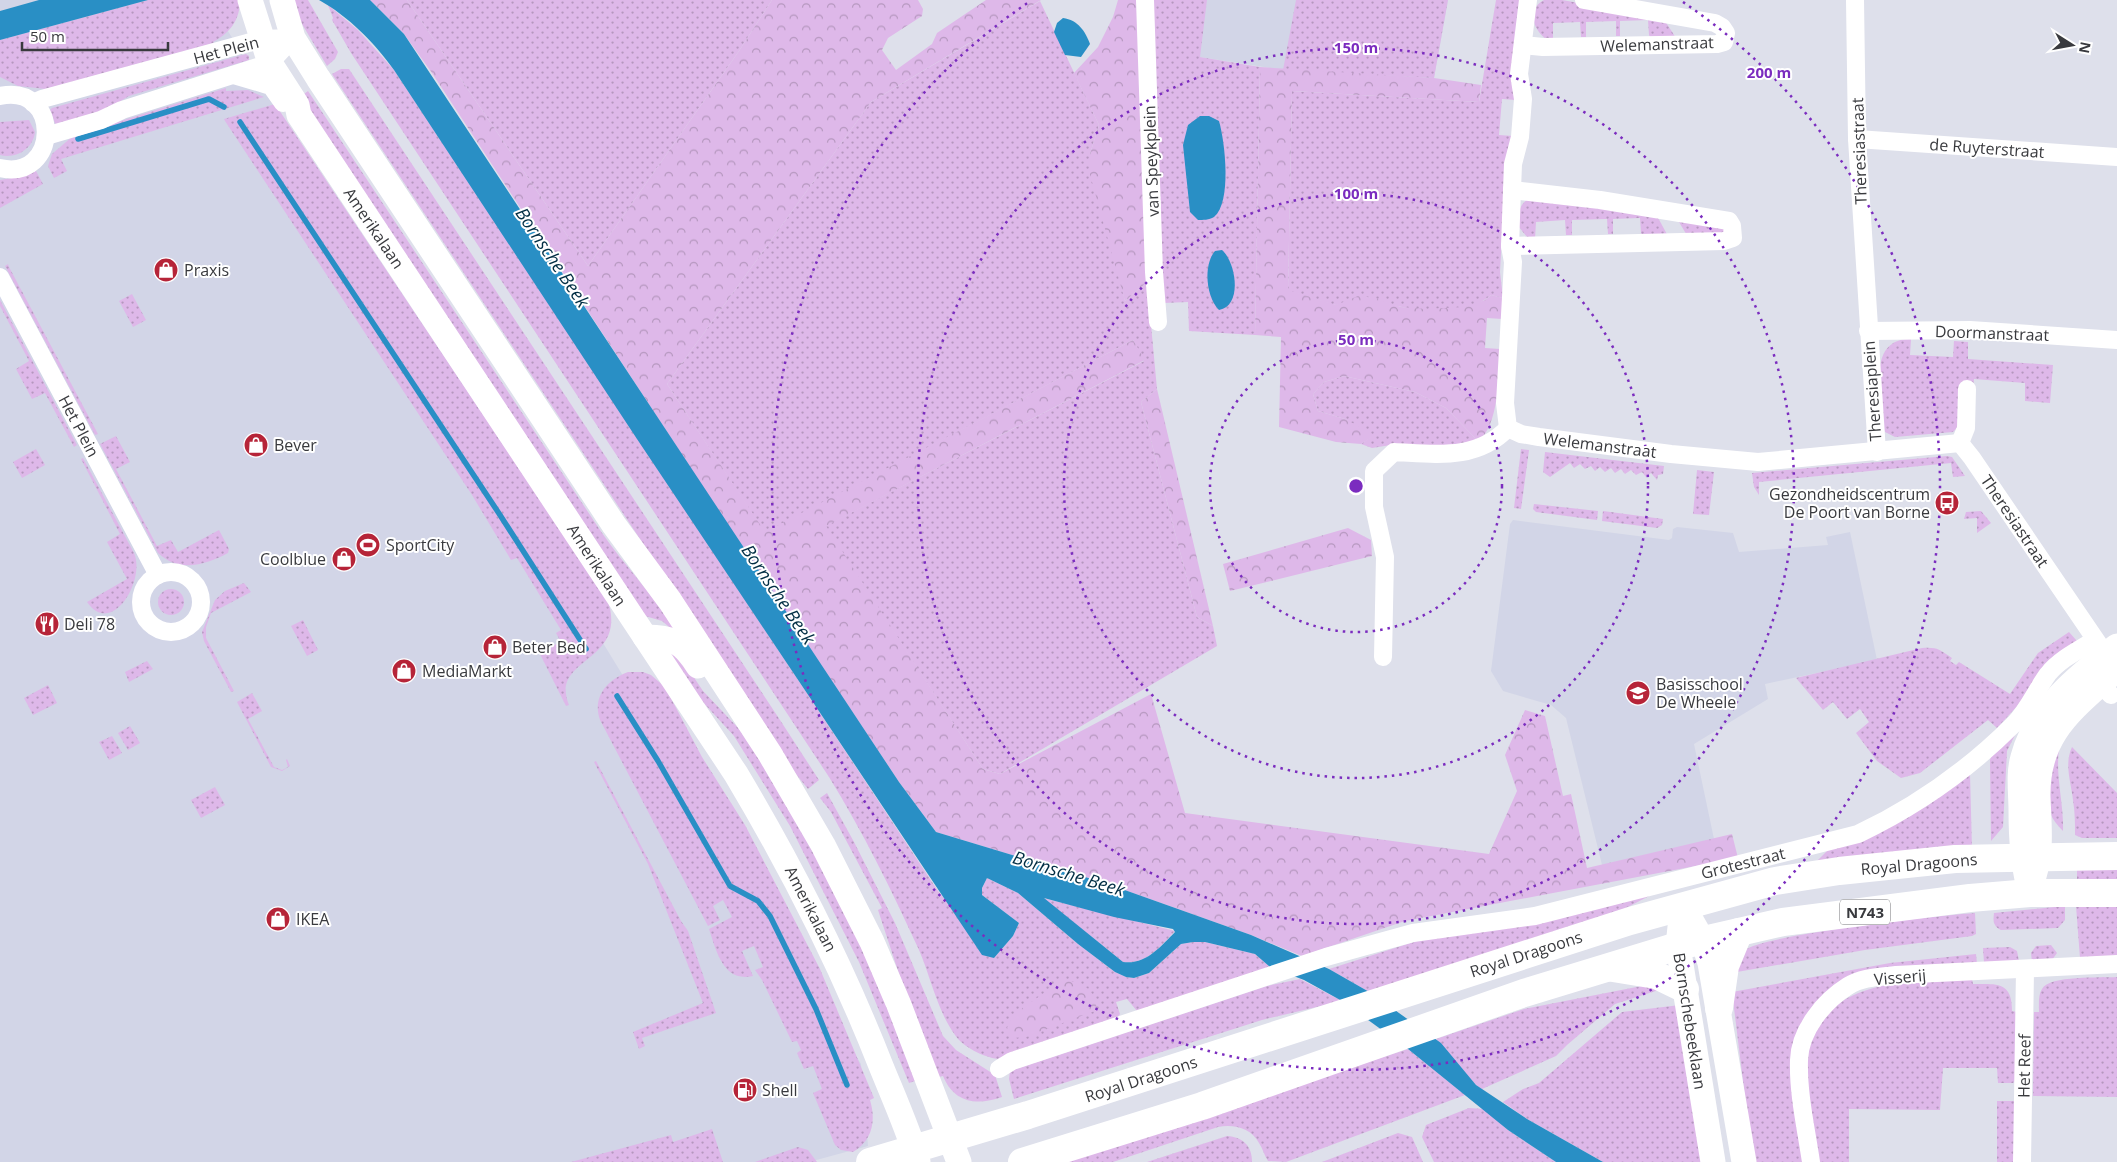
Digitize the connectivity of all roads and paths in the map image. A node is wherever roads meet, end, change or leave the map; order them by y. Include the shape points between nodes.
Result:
1 (250, 0) edge
2 (282, 0) edge
3 (1145, 0) edge
4 (1528, 0) edge
5 (1584, 0) edge
6 (1855, 0) edge
7 (293, 38) junction
8 (262, 39) junction
9 (1523, 45) junction
10 (270, 63) junction
11 (234, 75) junction
12 (0, 96) edge
13 (33, 103) junction
14 (299, 115) junction
15 (46, 136) junction
16 (1857, 139) junction
17 (2117, 157) edge
18 (0, 168) edge
19 (1512, 190) junction
20 (1510, 246) junction
21 (0, 277) edge
22 (1158, 322) dead end
23 (1868, 331) junction
24 (2117, 340) edge
25 (1967, 389) dead end
26 (1508, 428) junction
27 (1960, 443) junction
28 (1877, 452) junction
29 (158, 575) dead end
30 (645, 637) junction
31 (1383, 657) dead end
32 (2106, 666) edge
33 (751, 725) junction
34 (2117, 856) edge
35 (2031, 858) junction
36 (2030, 893) junction
37 (2117, 893) edge
38 (1683, 906) junction
39 (1739, 932) junction
40 (1690, 944) junction
41 (2117, 964) edge
42 (1604, 967) junction
43 (2025, 970) junction
44 (1685, 989) junction
45 (1719, 1008) junction
46 (999, 1069) dead end
47 (956, 1150) edge
48 (916, 1155) edge
49 (870, 1162) edge
50 (1022, 1162) edge
51 (1713, 1162) edge
52 (1744, 1162) edge
53 (1811, 1162) edge
54 (2022, 1162) edge

1 - 8 main road, Amerikalaan
2 - 7 main road
3 - 22 street, van Speykplein
4 - 9 street
5 - 9 street, Welemanstraat via 1715,23 1726,33 1724,42
6 - 16 street, Theresiastraat
7 - 8 street, Het Plein
7 - 10 street, Het Plein
7 - 33 main road via 614,525 670,601
8 - 10 main road, Amerikalaan
8 - 13 street, Het Plein
9 - 19 street via 1519,74 1523,99
10 - 11 street, Het Plein
10 - 14 main road, Amerikalaan via 297,105
11 - 14 street, Het Plein via 271,86 286,106
11 - 15 street, Het Plein
12 - 13 street via 14,95
13 - 15 street via 43,116
14 - 30 main road, Amerikalaan
15 - 18 street via 41,151 28,164
16 - 17 street, de Ruyterstraat
16 - 23 street, Theresiastraat
19 - 20 street
19 - 20 street via 1600,200 1729,221 1733,238 1724,241
20 - 26 street via 1513,262 1505,403
21 - 29 street, Het Plein
23 - 24 street, Doormanstraat via 1970,330
23 - 28 street, Theresiaplein
25 - 27 street via 1966,428
26 - 28 street, Welemanstraat via 1539,438 1745,462
26 - 31 street via 1500,436 1459,455 1394,452 1374,471 1374,507 1385,557
27 - 28 street
27 - 32 street, Theresiastraat
30 - 33 main road via 667,638 685,646 709,682
30 - 48 main road, Amerikalaan via 736,774 802,889 861,1015
32 - 35 main road via 2044,750
32 - 46 street, Grotestraat via 2049,672 2016,723 1982,755 1895,816 1858,834 1535,916 1413,933 1326,957 1012,1061
33 - 47 main road via 822,845 872,942
34 - 35 main road, Royal Dragoons
35 - 36 main road
35 - 38 main road, Royal Dragoons via 1955,859 1839,871 1774,881
36 - 37 main road, N743
36 - 39 main road, N743 via 1812,918
38 - 40 main road, Bornschebeeklaan
38 - 47 main road, Royal Dragoons via 1352,1011
39 - 40 main road, N743
39 - 45 main road via 1725,966
40 - 42 main road, N743
40 - 44 main road, Bornschebeeklaan
40 - 45 main road, Bornschebeeklaan via 1710,963
41 - 43 street, Visserij
42 - 44 main road via 1656,975
42 - 50 main road, N743 via 1391,1038 1202,1106
43 - 53 street, Visserij via 1871,978 1849,985 1834,997 1812,1021 1799,1058
43 - 54 street, Het Reef
44 - 51 main road, Bornschebeeklaan
45 - 52 main road, Bornschebeeklaan
47 - 48 main road, Royal Dragoons
48 - 49 main road, Royal Dragoons

